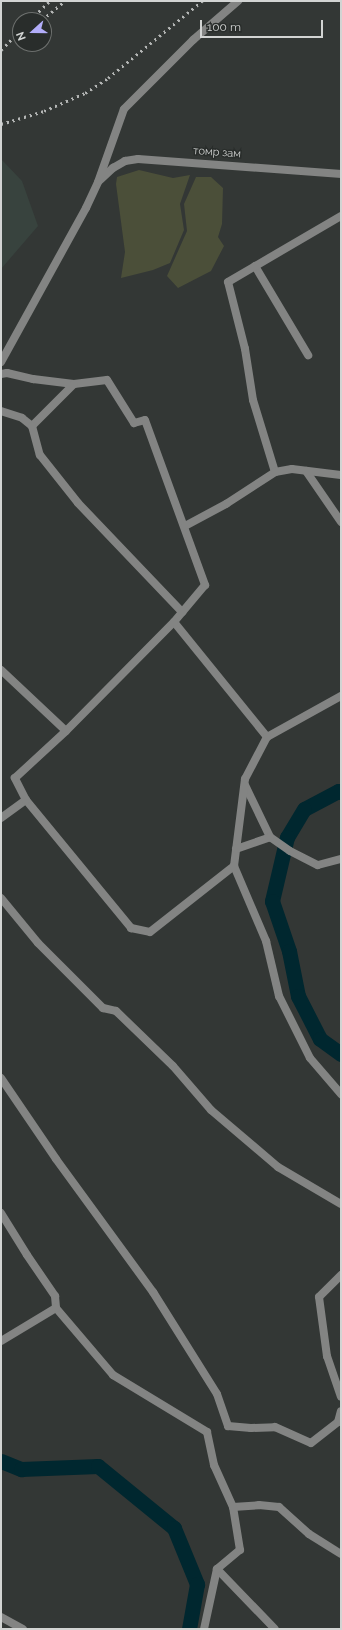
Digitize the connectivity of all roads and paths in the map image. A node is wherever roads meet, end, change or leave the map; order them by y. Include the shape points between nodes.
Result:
1 (238, 1) edge
2 (341, 174) edge
3 (98, 182) junction
4 (341, 216) edge
5 (255, 266) junction
6 (308, 355) dead end
7 (1, 362) edge
8 (1, 374) edge
9 (74, 384) junction
10 (1, 411) edge
11 (32, 426) junction
12 (306, 471) junction
13 (275, 472) junction
14 (341, 475) edge
15 (341, 522) edge
16 (185, 526) junction
17 (182, 612) junction
18 (174, 622) junction
19 (1, 670) edge
20 (341, 696) edge
21 (66, 731) junction
22 (267, 737) junction
23 (244, 785) junction
24 (26, 800) junction
25 (1, 818) edge
26 (270, 837) junction
27 (236, 849) junction
28 (341, 859) edge
29 (234, 866) junction
30 (1, 898) edge
31 (1, 1078) edge
32 (341, 1094) edge
33 (341, 1204) edge
34 (1, 1212) edge
35 (341, 1274) edge
36 (56, 1308) junction
37 (1, 1341) edge
38 (341, 1397) edge
39 (341, 1410) edge
40 (340, 1422) edge
41 (233, 1507) junction
42 (341, 1554) edge
43 (217, 1569) junction
44 (1, 1617) edge
45 (23, 1629) edge
46 (204, 1629) edge
47 (275, 1629) edge

1 - 3 street via 193,40 124,109
2 - 3 street, томр зам via 138,159 125,161
3 - 7 street
4 - 5 street
5 - 6 street
5 - 13 street via 228,282 245,349 254,400
8 - 9 street
9 - 11 street
9 - 16 street via 108,380 134,423 145,420
10 - 11 street via 22,418
11 - 17 street via 40,455 78,502
12 - 13 street via 292,469
12 - 14 street
12 - 15 street
13 - 16 street via 226,504
16 - 17 street via 204,585
17 - 18 street
18 - 21 street
18 - 22 street
19 - 21 street
20 - 22 street
21 - 24 street via 15,778
22 - 23 street
23 - 26 street
23 - 27 street
24 - 25 street
24 - 29 street via 130,928 150,932
26 - 27 street
26 - 28 street via 290,851 318,865
27 - 29 street
29 - 32 street via 266,941 279,996 310,1058
30 - 33 street via 38,943 103,1008 116,1012 173,1066 211,1110 278,1167
31 - 40 street via 56,1159 153,1292 217,1394 228,1426 275,1427 311,1443
34 - 36 street via 55,1296
35 - 38 street via 319,1297 328,1356
36 - 37 street
36 - 41 street via 113,1375 207,1432 214,1465
39 - 40 street
41 - 42 street via 279,1507 309,1534
41 - 43 street via 240,1550
43 - 46 street
43 - 47 street
44 - 45 street

